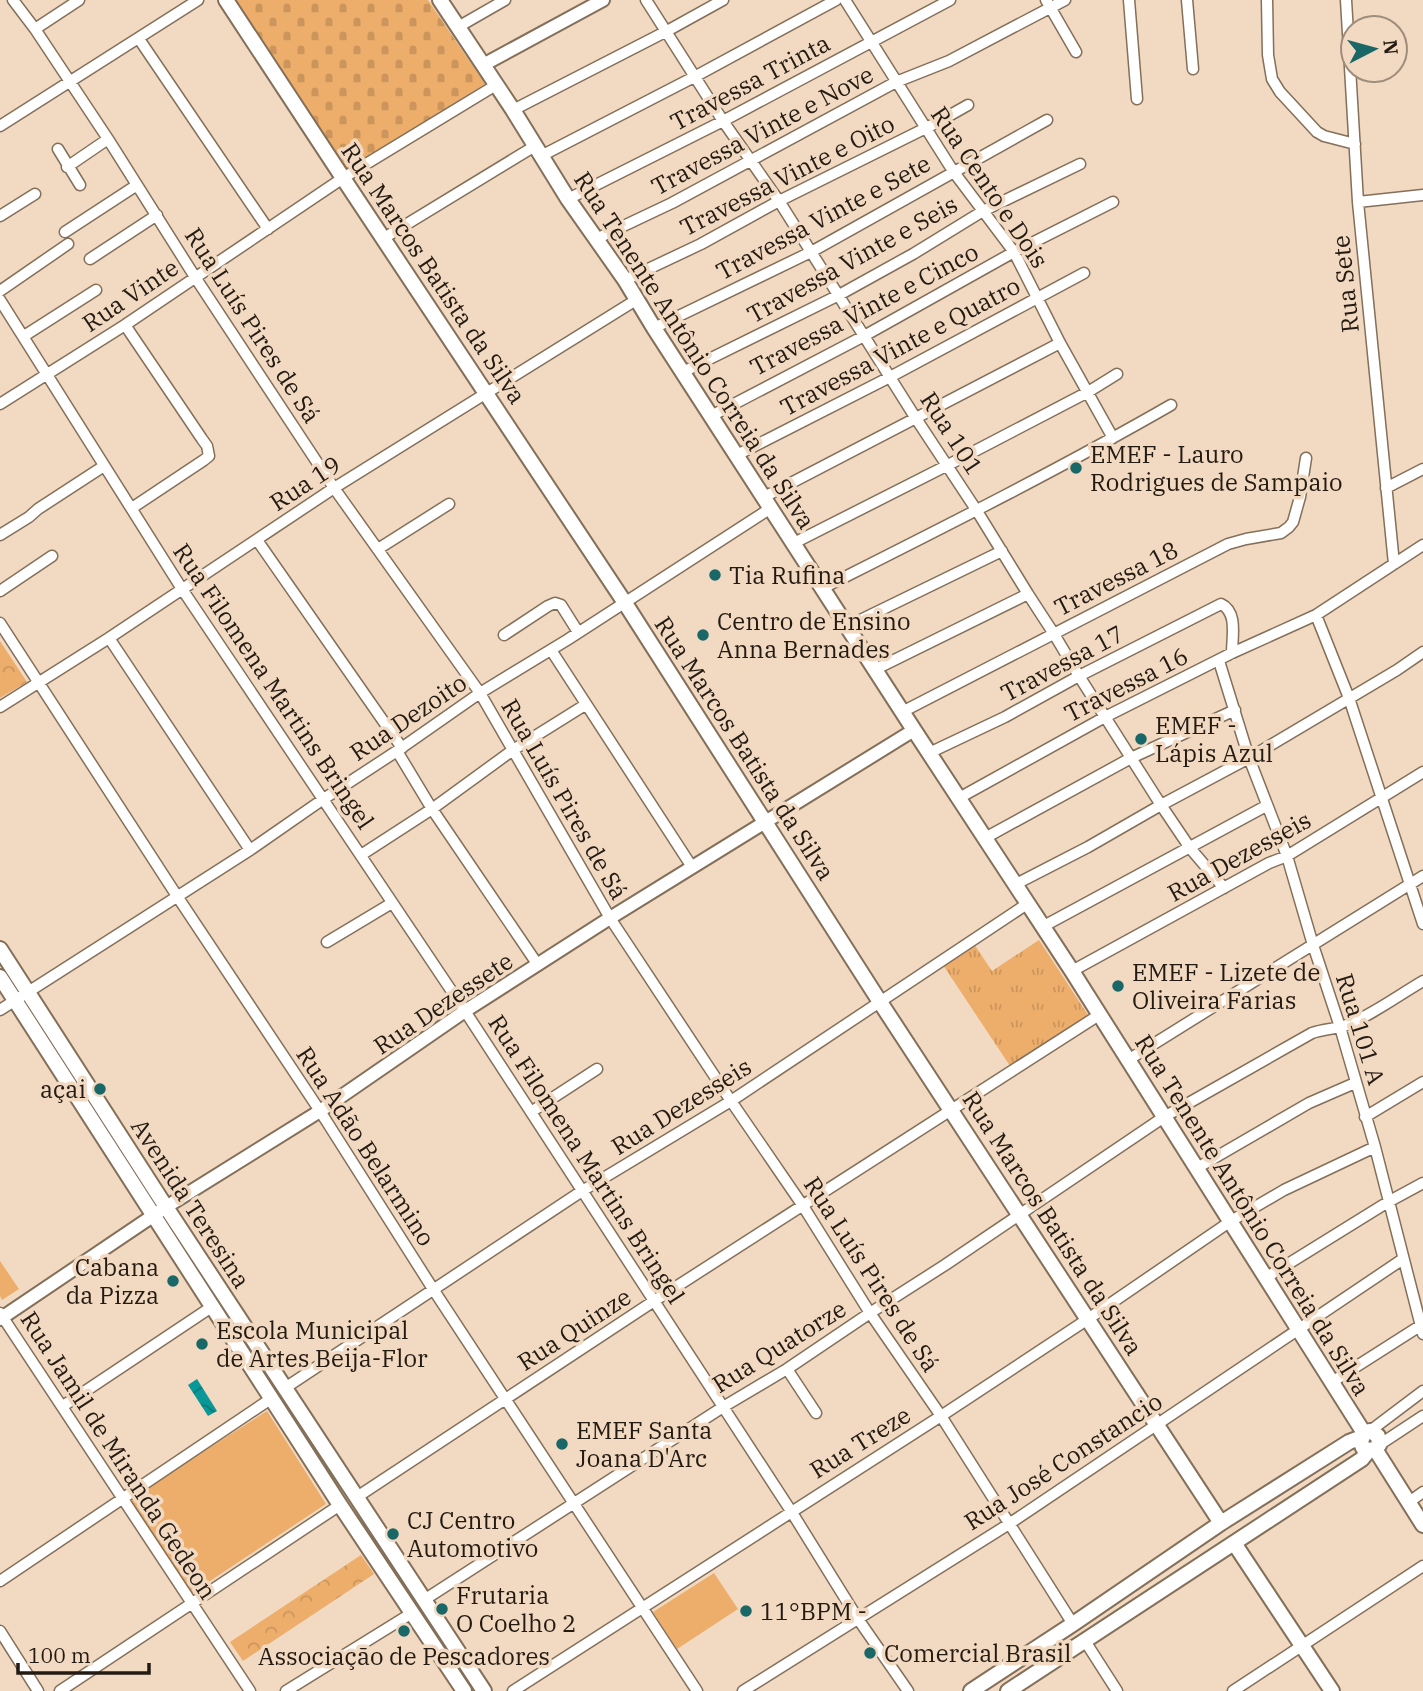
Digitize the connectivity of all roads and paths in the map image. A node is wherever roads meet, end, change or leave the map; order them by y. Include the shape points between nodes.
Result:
1 (13, 0) edge
2 (79, 0) edge
3 (198, 0) edge
4 (226, 0) edge
5 (440, 0) edge
6 (505, 0) edge
7 (603, 0) edge
8 (646, 0) edge
9 (723, 0) edge
10 (836, 0) edge
11 (845, 0) edge
12 (950, 0) edge
13 (1065, 0) edge
14 (1129, 0) edge
15 (1187, 0) edge
16 (1266, 0) edge
17 (1346, 0) edge
18 (1049, 4) edge
19 (458, 27) junction
20 (35, 29) junction
21 (667, 31) junction
22 (138, 38) junction
23 (870, 43) junction
24 (1076, 52) dead end
25 (483, 65) junction
26 (1193, 69) dead end
27 (696, 76) junction
28 (70, 82) junction
29 (896, 82) junction
30 (496, 85) junction
31 (1137, 99) dead end
32 (968, 105) dead end
33 (513, 110) junction
34 (1047, 120) dead end
35 (723, 121) junction
36 (0, 126) edge
37 (925, 128) junction
38 (108, 139) junction
39 (1355, 144) junction
40 (58, 149) dead end
41 (538, 151) junction
42 (750, 160) junction
43 (1080, 164) dead end
44 (67, 167) junction
45 (953, 171) junction
46 (343, 178) junction
47 (137, 185) junction
48 (80, 186) dead end
49 (35, 194) dead end
50 (1423, 195) edge
51 (568, 199) junction
52 (779, 201) junction
53 (1113, 202) dead end
54 (1358, 202) junction
55 (983, 211) junction
56 (157, 215) junction
57 (0, 216) edge
58 (268, 229) junction
59 (65, 232) dead end
60 (384, 238) junction
61 (596, 239) junction
62 (68, 244) dead end
63 (811, 252) junction
64 (1014, 252) junction
65 (90, 259) dead end
66 (1084, 273) dead end
67 (195, 276) junction
68 (625, 280) junction
69 (0, 290) edge
70 (96, 290) dead end
71 (839, 295) junction
72 (1037, 297) junction
73 (0, 300) edge
74 (636, 300) junction
75 (125, 324) junction
76 (654, 328) junction
77 (864, 335) junction
78 (24, 336) junction
79 (1060, 343) junction
80 (683, 372) junction
81 (46, 374) junction
82 (1117, 374) dead end
83 (890, 377) junction
84 (1088, 392) junction
85 (487, 394) junction
86 (0, 404) edge
87 (1171, 405) dead end
88 (711, 416) junction
89 (915, 417) junction
90 (1114, 438) junction
91 (737, 455) junction
92 (1306, 458) dead end
93 (948, 465) junction
94 (104, 466) junction
95 (1423, 469) edge
96 (334, 488) junction
97 (1386, 488) junction
98 (767, 502) junction
99 (449, 505) dead end
100 (132, 508) junction
101 (977, 511) junction
102 (0, 535) edge
103 (257, 540) junction
104 (794, 543) junction
105 (1423, 547) edge
106 (378, 549) junction
107 (1002, 551) junction
108 (52, 556) dead end
109 (1394, 564) junction
110 (823, 588) junction
111 (182, 589) junction
112 (0, 592) edge
113 (1028, 594) junction
114 (625, 603) junction
115 (1316, 615) junction
116 (0, 623) edge
117 (848, 626) junction
118 (578, 632) junction
119 (1054, 634) junction
120 (504, 635) dead end
121 (109, 638) junction
122 (551, 650) junction
123 (1423, 652) edge
124 (1232, 653) junction
125 (1219, 660) junction
126 (876, 669) junction
127 (1079, 676) junction
128 (37, 682) junction
129 (480, 693) junction
130 (1349, 698) junction
131 (586, 705) junction
132 (0, 707) edge
133 (1235, 710) junction
134 (902, 712) junction
135 (1105, 717) junction
136 (914, 730) junction
137 (399, 750) junction
138 (513, 750) junction
139 (929, 752) junction
140 (1131, 758) junction
141 (1249, 758) junction
142 (1423, 772) edge
143 (1382, 797) junction
144 (959, 798) junction
145 (322, 800) junction
146 (1161, 805) junction
147 (1266, 806) junction
148 (432, 809) junction
149 (765, 821) junction
150 (985, 838) junction
151 (1190, 848) junction
152 (250, 849) junction
153 (361, 855) junction
154 (1287, 856) junction
155 (691, 867) junction
156 (1423, 876) edge
157 (1016, 884) junction
158 (1410, 885) junction
159 (1224, 888) junction
160 (177, 896) junction
161 (392, 903) junction
162 (1027, 904) junction
163 (610, 918) junction
164 (1423, 924) edge
165 (1042, 927) junction
166 (327, 942) dead end
167 (1313, 945) junction
168 (0, 949) edge
169 (538, 965) junction
170 (1072, 971) junction
171 (0, 977) edge
172 (1423, 981) edge
173 (28, 992) junction
174 (15, 1000) junction
175 (880, 1002) junction
176 (0, 1010) edge
177 (465, 1011) junction
178 (1099, 1015) junction
179 (1340, 1027) junction
180 (1128, 1060) junction
181 (597, 1069) dead end
182 (1423, 1082) edge
183 (1355, 1083) junction
184 (731, 1101) junction
185 (952, 1110) junction
186 (320, 1111) junction
187 (531, 1112) junction
188 (1365, 1116) junction
189 (1164, 1117) junction
190 (1375, 1147) junction
191 (119, 1148) junction
192 (1197, 1168) junction
193 (1423, 1183) edge
194 (582, 1191) junction
195 (1388, 1202) junction
196 (803, 1206) junction
197 (160, 1212) junction
198 (1020, 1214) junction
199 (1231, 1222) junction
200 (1403, 1259) junction
201 (1267, 1277) junction
202 (1423, 1280) edge
203 (1411, 1286) junction
204 (433, 1289) junction
205 (654, 1301) junction
206 (213, 1306) junction
207 (870, 1313) junction
208 (1, 1316) edge
209 (1088, 1319) junction
210 (1422, 1327) edge
211 (1299, 1329) junction
212 (788, 1369) junction
213 (1332, 1382) junction
214 (285, 1388) junction
215 (1423, 1391) edge
216 (272, 1398) junction
217 (506, 1399) junction
218 (62, 1406) junction
219 (723, 1406) junction
220 (816, 1413) dead end
221 (941, 1416) junction
222 (1423, 1416) edge
223 (1157, 1425) junction
224 (1366, 1434) junction
225 (1374, 1448) junction
226 (1423, 1492) edge
227 (357, 1497) junction
228 (123, 1500) junction
229 (1409, 1502) junction
230 (573, 1503) junction
231 (340, 1505) junction
232 (791, 1511) junction
233 (1221, 1523) junction
234 (1009, 1524) junction
235 (1423, 1525) edge
236 (386, 1541) junction
237 (1234, 1543) junction
238 (371, 1551) junction
239 (1423, 1566) edge
240 (0, 1581) edge
241 (424, 1600) junction
242 (191, 1603) junction
243 (642, 1609) junction
244 (412, 1613) junction
245 (858, 1619) junction
246 (1073, 1624) junction
247 (0, 1632) edge
248 (1085, 1641) junction
249 (1302, 1645) junction
250 (1034, 1649) junction
251 (1047, 1666) junction
252 (38, 1691) edge
253 (60, 1691) edge
254 (250, 1691) edge
255 (286, 1691) edge
256 (464, 1691) edge
257 (484, 1691) edge
258 (513, 1691) edge
259 (696, 1691) edge
260 (743, 1691) edge
261 (908, 1691) edge
262 (971, 1691) edge
263 (1008, 1691) edge
264 (1117, 1691) edge
265 (1233, 1691) edge
266 (1332, 1691) edge

1 - 20 street, Rua Luís Pires de Sá
2 - 20 street
3 - 22 street
4 - 46 main road, Rua Marcos Batista da Silva
5 - 19 main road, Rua Tenente Antônio Correia da Silva
6 - 19 street
7 - 25 street
8 - 21 street, Rua 101
9 - 21 street
10 - 27 street
11 - 23 street, Rua Cento e Dois
12 - 23 street, Travessa Trinta
13 - 18 street, Travessa Vinte e Nove
14 - 31 street
15 - 26 street
16 - 39 street via 1269,70 1276,86 1317,132
17 - 39 street, Rua Sete
18 - 24 street
18 - 29 street, Travessa Vinte e Nove via 948,61
19 - 25 main road, Rua Tenente Antônio Correia da Silva
20 - 28 street, Rua Luís Pires de Sá
21 - 27 street, Rua 101
21 - 33 street
22 - 28 street
22 - 58 street
23 - 29 street, Rua Cento e Dois
23 - 35 street, Travessa Trinta
25 - 30 main road, Rua Tenente Antônio Correia da Silva
27 - 35 street, Rua 101
27 - 41 street
28 - 36 street
28 - 38 street, Rua Luís Pires de Sá
29 - 37 street, Rua Cento e Dois
29 - 42 street, Travessa Vinte e Nove
30 - 33 main road, Rua Tenente Antônio Correia da Silva
30 - 46 street, Rua Vinte
32 - 37 street, Travessa Vinte e Oito
33 - 41 main road, Rua Tenente Antônio Correia da Silva
34 - 45 street, Travessa Vinte e Sete
35 - 42 street, Rua 101
35 - 51 street, Travessa Trinta
37 - 45 street, Rua Cento e Dois
37 - 52 street, Travessa Vinte e Oito
38 - 44 street
38 - 47 street, Rua Luís Pires de Sá
39 - 54 street, Rua Sete
40 - 44 street
41 - 51 main road, Rua Tenente Antônio Correia da Silva
41 - 60 street
42 - 52 street, Rua 101
42 - 61 street, Travessa Vinte e Nove
43 - 55 street, Travessa Vinte e Seis
44 - 48 street
45 - 55 street, Rua Cento e Dois
45 - 63 street, Travessa Vinte e Sete
46 - 58 street, Rua Vinte
46 - 60 main road, Rua Marcos Batista da Silva
47 - 56 street, Rua Luís Pires de Sá
47 - 59 street
49 - 57 street
50 - 54 street
51 - 61 main road, Rua Tenente Antônio Correia da Silva
52 - 63 street, Rua 101
52 - 68 street, Travessa Vinte e Oito
53 - 64 street, Travessa Vinte e Cinco
54 - 97 street, Rua Sete
55 - 64 street, Rua Cento e Dois
55 - 71 street, Travessa Vinte e Seis
56 - 65 street
56 - 67 street, Rua Luís Pires de Sá
58 - 67 street, Rua Vinte
60 - 85 main road, Rua Marcos Batista da Silva
61 - 68 main road, Rua Tenente Antônio Correia da Silva
62 - 69 street
63 - 71 street, Rua 101
63 - 76 street, Travessa Vinte e Sete
64 - 72 street, Rua Cento e Dois
64 - 77 street, Travessa Vinte e Cinco
66 - 72 street, Travessa Vinte e Quatro
67 - 75 street, Rua Vinte
67 - 96 street, Rua Luís Pires de Sá
68 - 74 main road, Rua Tenente Antônio Correia da Silva
70 - 78 street
71 - 77 street, Rua 101
71 - 80 street, Travessa Vinte e Seis
72 - 79 street, Rua Cento e Dois
72 - 83 street, Travessa Vinte e Quatro
73 - 78 street, Rua Filomena Martins Bringel
74 - 76 main road, Rua Tenente Antônio Correia da Silva
74 - 85 street, Rua 19
75 - 81 street, Rua Vinte
75 - 100 street via 207,446 209,456
76 - 80 main road, Rua Tenente Antônio Correia da Silva
77 - 83 street, Rua 101
77 - 88 street, Travessa Vinte e Cinco
78 - 81 street, Rua Filomena Martins Bringel
79 - 84 street, Rua Cento e Dois
79 - 89 street, Rua Dezoito
80 - 88 main road, Rua Tenente Antônio Correia da Silva
81 - 86 street, Rua Vinte
81 - 94 street, Rua Filomena Martins Bringel
82 - 84 street
83 - 89 street, Rua 101
83 - 91 street, Travessa Vinte e Quatro
84 - 90 street, Rua Cento e Dois
84 - 93 street
85 - 96 street, Rua 19
85 - 114 main road, Rua Marcos Batista da Silva
87 - 90 street
88 - 91 main road, Rua Tenente Antônio Correia da Silva
89 - 93 street, Rua 101
89 - 98 street, Rua Dezoito
90 - 101 street
91 - 98 main road, Rua Tenente Antônio Correia da Silva
92 - 119 street, Travessa 18 via 1293,522 1281,533 1228,544
93 - 101 street, Rua 101
93 - 104 street
94 - 100 street, Rua Filomena Martins Bringel
94 - 102 street
95 - 97 street
96 - 103 street, Rua 19
96 - 106 street, Rua Luís Pires de Sá
97 - 109 street, Rua Sete
98 - 104 main road, Rua Tenente Antônio Correia da Silva
98 - 114 street, Rua Dezoito
99 - 106 street
100 - 111 street, Rua Filomena Martins Bringel
101 - 107 street, Rua 101
101 - 110 street
103 - 111 street, Rua 19
103 - 137 street
104 - 110 main road, Rua Tenente Antônio Correia da Silva
105 - 109 street
106 - 129 street, Rua Luís Pires de Sá
107 - 113 street, Rua 101
107 - 117 street
108 - 112 street
109 - 115 street
110 - 117 main road, Rua Tenente Antônio Correia da Silva
111 - 121 street, Rua 19
111 - 145 street, Rua Filomena Martins Bringel
113 - 119 street, Rua 101
113 - 126 street
114 - 118 street, Rua Dezoito
114 - 149 main road, Rua Marcos Batista da Silva
115 - 124 street, Travessa 16
115 - 130 street
116 - 128 street, Rua Adão Belarmino
117 - 126 main road, Rua Tenente Antônio Correia da Silva
118 - 120 street via 555,603
118 - 122 street, Rua Dezoito
119 - 127 street, Rua 101
119 - 134 street, Travessa 18
121 - 128 street, Rua 19
121 - 152 street
122 - 129 street, Rua Dezoito
122 - 131 street
123 - 130 street
124 - 125 street, Travessa 16
124 - 127 street, Travessa 17 via 1232,618 1220,604
125 - 133 street, Rua 101 A
125 - 135 street, Travessa 16
126 - 134 main road, Rua Tenente Antônio Correia da Silva
127 - 135 street, Rua 101
127 - 139 street, Travessa 17
128 - 132 street, Rua 19
128 - 160 street, Rua Adão Belarmino
129 - 137 street, Rua Dezoito
129 - 138 street, Rua Luís Pires de Sá
130 - 141 street
130 - 143 street
131 - 138 street
131 - 155 street
133 - 140 street
133 - 141 street, Rua 101 A
134 - 136 main road, Rua Tenente Antônio Correia da Silva
135 - 140 street, Rua 101
135 - 144 street, Travessa 16
136 - 139 main road, Rua Tenente Antônio Correia da Silva
136 - 149 street, Rua Dezessete
137 - 145 street, Rua Dezoito
137 - 148 street
138 - 148 street
138 - 163 street, Rua Luís Pires de Sá
139 - 144 main road, Rua Tenente Antônio Correia da Silva
140 - 146 street, Rua 101
140 - 150 street
141 - 146 street
141 - 147 street, Rua 101 A
142 - 143 street, Rua Dezesseis
143 - 154 street, Rua Dezesseis
143 - 158 street
144 - 150 main road, Rua Tenente Antônio Correia da Silva
145 - 152 street, Rua Dezoito
145 - 153 street, Rua Filomena Martins Bringel
146 - 151 street, Rua 101
146 - 157 street
147 - 151 street
147 - 154 street, Rua 101 A
148 - 153 street
148 - 169 street
149 - 155 street, Rua Dezessete
149 - 175 main road, Rua Marcos Batista da Silva
150 - 157 main road, Rua Tenente Antônio Correia da Silva
151 - 159 street, Rua 101
151 - 165 street
152 - 160 street, Rua Dezoito
153 - 161 street, Rua Filomena Martins Bringel
154 - 159 street, Rua Dezesseis
154 - 167 street, Rua 101 A
155 - 163 street, Rua Dezessete
156 - 158 street
157 - 162 main road, Rua Tenente Antônio Correia da Silva
158 - 164 street
158 - 167 street
159 - 170 street, Rua Dezesseis
160 - 173 street, Rua Dezoito
160 - 186 street, Rua Adão Belarmino
161 - 166 street
161 - 177 street, Rua Filomena Martins Bringel
162 - 165 main road, Rua Tenente Antônio Correia da Silva
162 - 175 street, Rua Dezesseis
163 - 169 street, Rua Dezessete
163 - 184 street, Rua Luís Pires de Sá
165 - 170 main road, Rua Tenente Antônio Correia da Silva
167 - 179 street, Rua 101 A
167 - 180 street
168 - 173 main road, Avenida Teresina
169 - 177 street, Rua Dezessete
170 - 178 main road, Rua Tenente Antônio Correia da Silva
171 - 174 main road, Avenida Teresina
172 - 179 street, Rua Quatorze
173 - 174 street, Rua Dezoito
173 - 191 main road, Avenida Teresina
174 - 176 street, Rua Dezoito
174 - 191 main road, Avenida Teresina
175 - 184 street, Rua Dezesseis
175 - 185 main road, Rua Marcos Batista da Silva
177 - 186 street, Rua Dezessete
177 - 187 street, Rua Filomena Martins Bringel
178 - 180 main road, Rua Tenente Antônio Correia da Silva
178 - 185 street, Rua Quinze
179 - 183 street, Rua 101 A
179 - 189 street, Rua Quatorze via 1311,1033
180 - 189 main road, Rua Tenente Antônio Correia da Silva
181 - 187 street
182 - 188 street
183 - 188 street, Rua 101 A
183 - 192 street via 1309,1103
184 - 194 street, Rua Dezesseis
184 - 196 street, Rua Luís Pires de Sá
185 - 196 street, Rua Quinze
185 - 198 main road, Rua Marcos Batista da Silva
186 - 197 street, Rua Dezessete
186 - 204 street, Rua Adão Belarmino
187 - 194 street, Rua Filomena Martins Bringel
188 - 190 street, Rua 101 A
189 - 192 main road, Rua Tenente Antônio Correia da Silva
189 - 198 street, Rua Quatorze
190 - 195 street, Rua 101 A
190 - 199 street, Rua Treze via 1284,1190
191 - 197 main road, Avenida Teresina
192 - 199 main road, Rua Tenente Antônio Correia da Silva
193 - 195 street
194 - 204 street, Rua Dezesseis
194 - 205 street, Rua Filomena Martins Bringel
195 - 200 street, Rua 101 A
195 - 201 street
196 - 205 street, Rua Quinze
196 - 207 street, Rua Luís Pires de Sá
197 - 206 main road, Avenida Teresina
197 - 208 street, Rua Dezessete
197 - 214 main road, Avenida Teresina
198 - 207 street, Rua Quatorze
198 - 209 main road, Rua Marcos Batista da Silva
199 - 201 main road, Rua Tenente Antônio Correia da Silva
199 - 209 street, Rua Treze
200 - 203 street, Rua 101 A
200 - 211 street, Rua José Constancio
201 - 211 main road, Rua Tenente Antônio Correia da Silva
202 - 203 street
203 - 210 street, Rua 101 A
204 - 214 street, Rua Dezesseis
204 - 217 street, Rua Adão Belarmino
205 - 217 street, Rua Quinze
205 - 219 street, Rua Filomena Martins Bringel
206 - 216 main road, Avenida Teresina
206 - 218 street
207 - 212 street, Rua Quatorze
207 - 221 street, Rua Luís Pires de Sá
208 - 218 street, Rua Jamil de Miranda Gedeon
209 - 221 street, Rua Treze
209 - 223 main road, Rua Marcos Batista da Silva
210 - 213 street
211 - 213 main road, Rua Tenente Antônio Correia da Silva
211 - 223 street, Rua José Constancio
212 - 219 street, Rua Quatorze
212 - 220 street
213 - 224 main road, Rua Tenente Antônio Correia da Silva
214 - 227 main road, Avenida Teresina
215 - 224 street
216 - 228 street
216 - 231 main road, Avenida Teresina
217 - 227 street, Rua Quinze
217 - 230 street, Rua Adão Belarmino
218 - 228 street, Rua Jamil de Miranda Gedeon
219 - 230 street, Rua Quatorze
219 - 232 street, Rua Filomena Martins Bringel
221 - 232 street, Rua Treze
221 - 234 street, Rua Luís Pires de Sá
222 - 225 street
223 - 233 main road, Rua Marcos Batista da Silva
223 - 234 street, Rua José Constancio
224 - 225 main road, Rua Tenente Antônio Correia da Silva via 1362,1445
224 - 233 main road
225 - 229 main road, Rua Tenente Antônio Correia da Silva
225 - 237 main road
226 - 229 street
227 - 236 main road, Avenida Teresina
228 - 240 street
228 - 242 street, Rua Jamil de Miranda Gedeon
229 - 235 main road, Rua Tenente Antônio Correia da Silva
230 - 241 street, Rua Quatorze
230 - 243 street, Rua Adão Belarmino
231 - 238 main road, Avenida Teresina
231 - 242 street
232 - 243 street, Rua Treze
232 - 245 street, Rua Filomena Martins Bringel
233 - 237 main road, Rua Marcos Batista da Silva via 1237,1527 1240,1534
233 - 246 main road
234 - 245 street, Rua José Constancio
234 - 246 street, Rua Luís Pires de Sá
236 - 238 main road
236 - 241 main road, Avenida Teresina
237 - 248 main road
237 - 249 main road
238 - 244 main road, Avenida Teresina
239 - 249 street
241 - 257 main road, Avenida Teresina
242 - 253 street
242 - 254 street, Rua Jamil de Miranda Gedeon
243 - 258 street, Rua Treze
243 - 259 street, Rua Adão Belarmino
244 - 255 street
244 - 256 main road, Avenida Teresina
245 - 260 street, Rua José Constancio
245 - 261 street, Rua Filomena Martins Bringel
246 - 250 main road
247 - 252 street
248 - 251 main road
248 - 264 street
249 - 265 street
249 - 266 main road
250 - 251 main road
250 - 262 main road
251 - 263 main road

